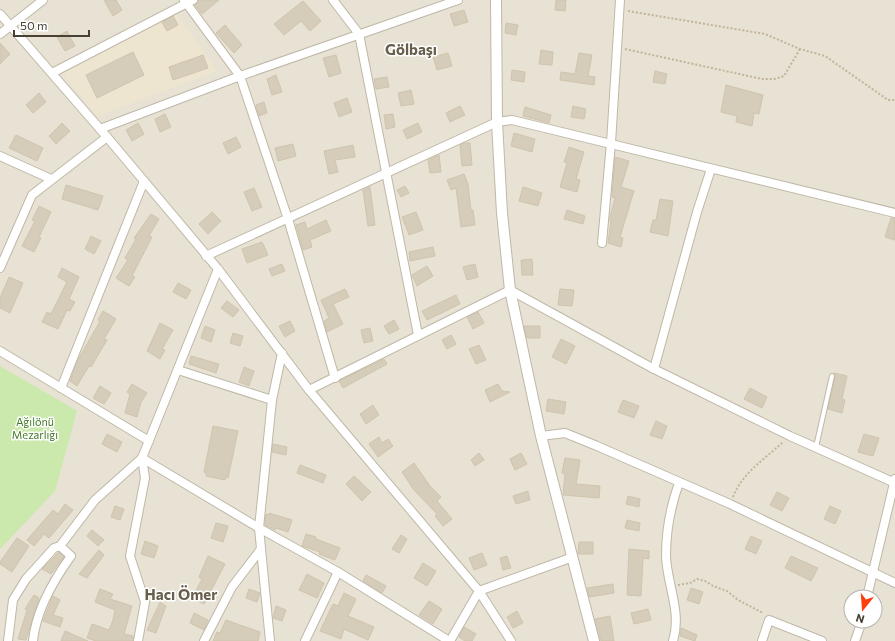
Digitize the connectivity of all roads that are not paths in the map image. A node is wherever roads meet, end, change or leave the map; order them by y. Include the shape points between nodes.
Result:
1 (43, 0) edge
2 (333, 0) edge
3 (458, 0) edge
4 (496, 0) edge
5 (620, 0) edge
6 (188, 1) edge
7 (442, 2) edge
8 (0, 14) edge
9 (10, 25) junction
10 (0, 34) edge
11 (359, 34) junction
12 (52, 73) junction
13 (240, 76) junction
14 (497, 122) junction
15 (100, 129) junction
16 (107, 137) junction
17 (611, 143) junction
18 (0, 156) edge
19 (711, 168) junction
20 (386, 173) junction
21 (51, 179) junction
22 (144, 181) junction
23 (895, 213) edge
24 (288, 219) junction
25 (602, 243) dead end
26 (206, 256) junction
27 (0, 268) edge
28 (218, 269) junction
29 (510, 290) junction
30 (418, 335) junction
31 (0, 351) edge
32 (282, 353) junction
33 (654, 369) junction
34 (178, 370) junction
35 (832, 376) dead end
36 (335, 378) junction
37 (62, 388) junction
38 (309, 390) junction
39 (272, 400) junction
40 (541, 436) junction
41 (149, 441) junction
42 (816, 448) junction
43 (142, 458) junction
44 (895, 481) edge
45 (679, 483) junction
46 (259, 528) junction
47 (60, 546) junction
48 (261, 549) junction
49 (573, 557) junction
50 (338, 572) junction
51 (873, 572) junction
52 (895, 583) edge
53 (869, 589) edge
54 (479, 590) junction
55 (860, 629) edge
56 (8, 641) edge
57 (33, 641) edge
58 (138, 641) edge
59 (204, 641) edge
60 (270, 641) edge
61 (305, 641) edge
62 (450, 641) edge
63 (511, 641) edge
64 (594, 641) edge
65 (673, 641) edge
66 (762, 641) edge
67 (822, 641) edge
68 (856, 641) edge

1 - 9 street
2 - 11 street
3 - 7 street
4 - 14 street
5 - 17 street
6 - 12 street
6 - 13 street
7 - 11 street
8 - 9 street
9 - 10 street
9 - 12 street
11 - 13 street
11 - 20 street
12 - 15 street
13 - 15 street
13 - 24 street
14 - 17 street via 512,120
14 - 20 street
14 - 29 street via 502,213
15 - 16 street
16 - 21 street
16 - 22 street
17 - 19 street
17 - 25 street
18 - 21 street
19 - 23 street
19 - 33 street
20 - 24 street
20 - 30 street
21 - 27 street via 32,196
22 - 26 street
22 - 37 street
24 - 26 street
24 - 36 street
26 - 28 street
28 - 32 street
28 - 34 street
29 - 30 street
29 - 33 street
29 - 40 street
30 - 36 street
31 - 37 street
32 - 38 street
32 - 39 street
33 - 42 street
34 - 39 street
34 - 41 street
35 - 42 lane
36 - 38 street
37 - 41 street
38 - 54 street
39 - 46 street
40 - 45 street via 565,434
40 - 49 street
41 - 43 street
42 - 44 street
43 - 46 street
43 - 47 street via 95,500
43 - 58 street via 145,478 130,556 145,602
44 - 51 street
45 - 51 street via 730,504
45 - 65 street via 667,538 666,557 676,622
46 - 48 street
46 - 50 street
47 - 56 street via 54,548 26,580 13,600
47 - 57 street via 71,556 46,596
48 - 59 street via 232,587
48 - 60 street
49 - 54 street
49 - 64 street
50 - 61 street
50 - 62 street
51 - 52 street
51 - 53 street
54 - 62 street
54 - 63 street
55 - 68 street
66 - 67 street via 769,620

